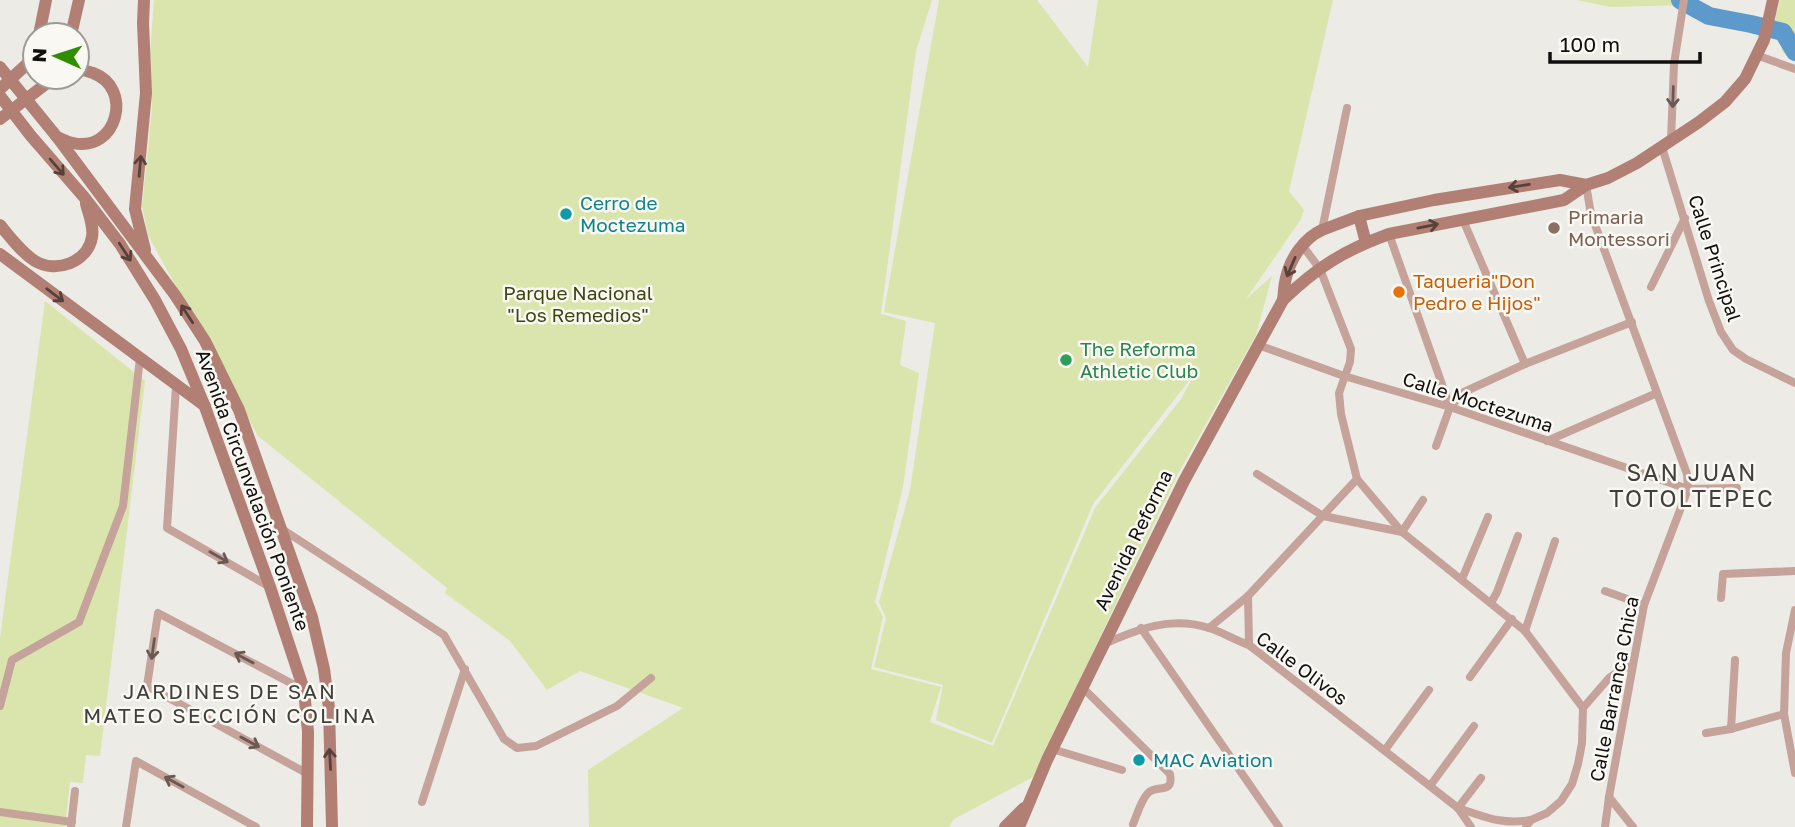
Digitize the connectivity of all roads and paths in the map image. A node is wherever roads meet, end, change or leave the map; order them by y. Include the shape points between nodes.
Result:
1 (79, 0) edge
2 (144, 0) edge
3 (45, 1) edge
4 (1683, 3) edge
5 (1772, 7) edge
6 (41, 21) edge
7 (74, 21) edge
8 (1756, 55) junction
9 (0, 67) edge
10 (1795, 69) edge
11 (21, 70) edge
12 (91, 72) edge
13 (0, 89) edge
14 (37, 91) edge
15 (0, 96) edge
16 (1347, 108) dead end
17 (0, 119) edge
18 (53, 132) junction
19 (1667, 143) junction
20 (1586, 185) junction
21 (84, 197) junction
22 (1359, 216) junction
23 (1685, 218) junction
24 (1463, 220) junction
25 (0, 225) edge
26 (1322, 230) junction
27 (1389, 234) junction
28 (1366, 243) junction
29 (1302, 246) junction
30 (0, 254) edge
31 (147, 257) junction
32 (1320, 269) junction
33 (1651, 287) dead end
34 (1283, 300) junction
35 (1632, 322) junction
36 (1258, 345) junction
37 (140, 358) junction
38 (1525, 364) junction
39 (1344, 376) junction
40 (1795, 383) edge
41 (176, 386) junction
42 (1657, 393) junction
43 (205, 407) junction
44 (1450, 407) junction
45 (1547, 441) junction
46 (1436, 446) dead end
47 (1257, 474) dead end
48 (1357, 479) junction
49 (1737, 488) dead end
50 (1688, 489) junction
51 (1423, 500) dead end
52 (1323, 516) junction
53 (1488, 517) dead end
54 (279, 528) junction
55 (1402, 532) junction
56 (1518, 536) dead end
57 (1555, 541) dead end
58 (1795, 571) edge
59 (1462, 579) junction
60 (270, 587) junction
61 (1605, 591) dead end
62 (1248, 596) junction
63 (1721, 598) dead end
64 (1491, 603) junction
65 (1644, 606) junction
66 (1795, 610) edge
67 (1512, 619) junction
68 (1141, 628) junction
69 (1209, 628) junction
70 (1525, 631) junction
71 (1104, 644) junction
72 (1248, 645) junction
73 (1791, 652) edge
74 (1735, 660) dead end
75 (1632, 666) junction
76 (465, 669) junction
77 (1470, 677) dead end
78 (651, 678) dead end
79 (1082, 687) junction
80 (304, 690) junction
81 (1429, 690) dead end
82 (0, 706) edge
83 (1583, 708) junction
84 (1784, 714) junction
85 (1474, 726) dead end
86 (1731, 729) junction
87 (1791, 731) edge
88 (1706, 733) dead end
89 (1052, 749) junction
90 (1385, 750) junction
91 (1122, 770) dead end
92 (1795, 773) edge
93 (308, 774) junction
94 (1481, 778) dead end
95 (1430, 786) junction
96 (75, 791) dead end
97 (1609, 797) junction
98 (422, 802) dead end
99 (1029, 803) junction
100 (1458, 808) junction
101 (0, 812) edge
102 (1133, 824) dead end
103 (1529, 824) edge
104 (71, 825) edge
105 (126, 827) edge
106 (256, 827) edge
107 (307, 827) edge
108 (332, 827) edge
109 (1005, 827) edge
110 (1019, 827) edge
111 (1279, 827) edge
112 (1471, 827) edge
113 (1605, 827) edge
114 (1633, 827) edge

1 - 7 main road
31 -> 2 main road via 135,209 146,93
3 - 6 main road
4 -> 19 street, Calle Principal
5 - 8 main road, Avenida Reforma
8 - 10 street
8 - 19 main road, Avenida Reforma via 1745,79 1725,102
9 - 18 main road, Avenida Circunvalación Poniente
11 - 13 main road
12 - 18 main road via 109,83 115,96 114,124 99,139 87,143 74,143
14 - 17 main road
15 -> 21 main road, Avenida Circunvalación Poniente
16 - 26 street
18 - 31 main road, Avenida Circunvalación Poniente
19 - 20 main road, Avenida Reforma via 1637,163
19 - 23 street, Calle Principal
20 -> 22 main road, Avenida Reforma via 1560,180
20 - 24 main road, Avenida Reforma via 1564,200
20 - 35 street via 1591,214
21 - 25 main road via 92,238 89,248 69,264 56,267 35,261
21 -> 43 main road, Avenida Circunvalación Poniente via 155,300
22 - 26 main road, Avenida Reforma
22 - 28 main road
23 - 33 street
23 - 40 street, Calle Principal via 1721,332 1746,359
27 -> 24 main road, Avenida Reforma
24 - 38 street
26 - 29 main road, Avenida Reforma
27 - 28 main road, Avenida Reforma
27 - 44 street
28 - 32 main road, Avenida Reforma
29 - 32 street
29 -> 34 main road, Avenida Reforma via 1286,276
30 -> 37 main road
54 -> 31 main road, Avenida Circunvalación Poniente via 239,410 205,341
32 - 34 main road, Avenida Reforma
32 - 39 street via 1350,349
34 - 36 main road, Avenida Reforma
35 - 38 street
35 - 42 street
36 - 39 street, Calle Moctezuma
36 - 71 main road, Avenida Reforma via 1184,481
37 - 41 main road
37 - 82 street via 123,506 79,622 12,660
38 - 44 street via 1464,392
39 - 44 street, Calle Moctezuma
39 - 48 street via 1339,393 1341,414
41 - 43 main road
41 -> 60 street via 167,528
42 - 45 street
42 - 50 street via 1687,474
43 - 60 main road, Avenida Circunvalación Poniente
44 - 45 street, Calle Moctezuma
44 - 46 street
45 - 50 street, Calle Moctezuma
47 - 52 street
48 - 52 street
48 - 55 street
49 - 50 street, Calle Moctezuma
50 - 65 street, Calle Barranca Chica
51 - 55 street
52 - 55 street
52 - 62 street
53 - 59 street
54 - 76 street via 444,635
108 -> 54 main road, Avenida Circunvalación Poniente via 324,669 312,617
55 - 59 street
56 - 64 street
57 - 70 street
58 - 63 street via 1723,574
59 - 64 street
60 - 80 main road, Avenida Circunvalación Poniente
61 - 65 street
62 - 69 street
62 - 72 street
64 - 67 street
65 - 75 street, Calle Barranca Chica
66 - 73 street
67 - 70 street
67 - 77 street
68 - 69 street, Calle Olivos via 1190,624
68 - 71 street, Calle Olivos
68 - 111 street
69 - 72 street, Calle Olivos
70 - 83 street
71 - 79 main road, Avenida Reforma
72 - 90 street, Calle Olivos
73 - 84 street
74 - 86 street
75 - 83 street via 1609,678
75 - 97 street, Calle Barranca Chica
76 - 78 street via 504,739 517,748 536,746 617,706
76 - 98 street
79 - 89 main road, Avenida Reforma
79 - 102 street via 1170,774 1169,785 1147,794
80 - 93 main road, Avenida Circunvalación Poniente
80 -> 93 street via 158,613 147,686
81 - 90 street
83 - 103 street via 1582,743 1572,785 1561,801
84 - 86 street
84 - 87 street
85 - 95 street
86 - 88 street
87 - 92 street
89 - 91 street
89 - 99 main road, Avenida Reforma
90 - 95 street, Calle Olivos
93 - 107 main road, Avenida Circunvalación Poniente
94 - 100 street
95 - 100 street, Calle Olivos
96 - 104 street
97 - 113 street, Calle Barranca Chica
97 - 114 street
99 - 109 main road, Avenida Reforma
99 - 110 main road, Avenida Reforma
100 - 103 street, Calle Olivos via 1503,822
100 - 112 street, Calle Olivos
101 - 104 street
106 -> 105 street via 136,761

